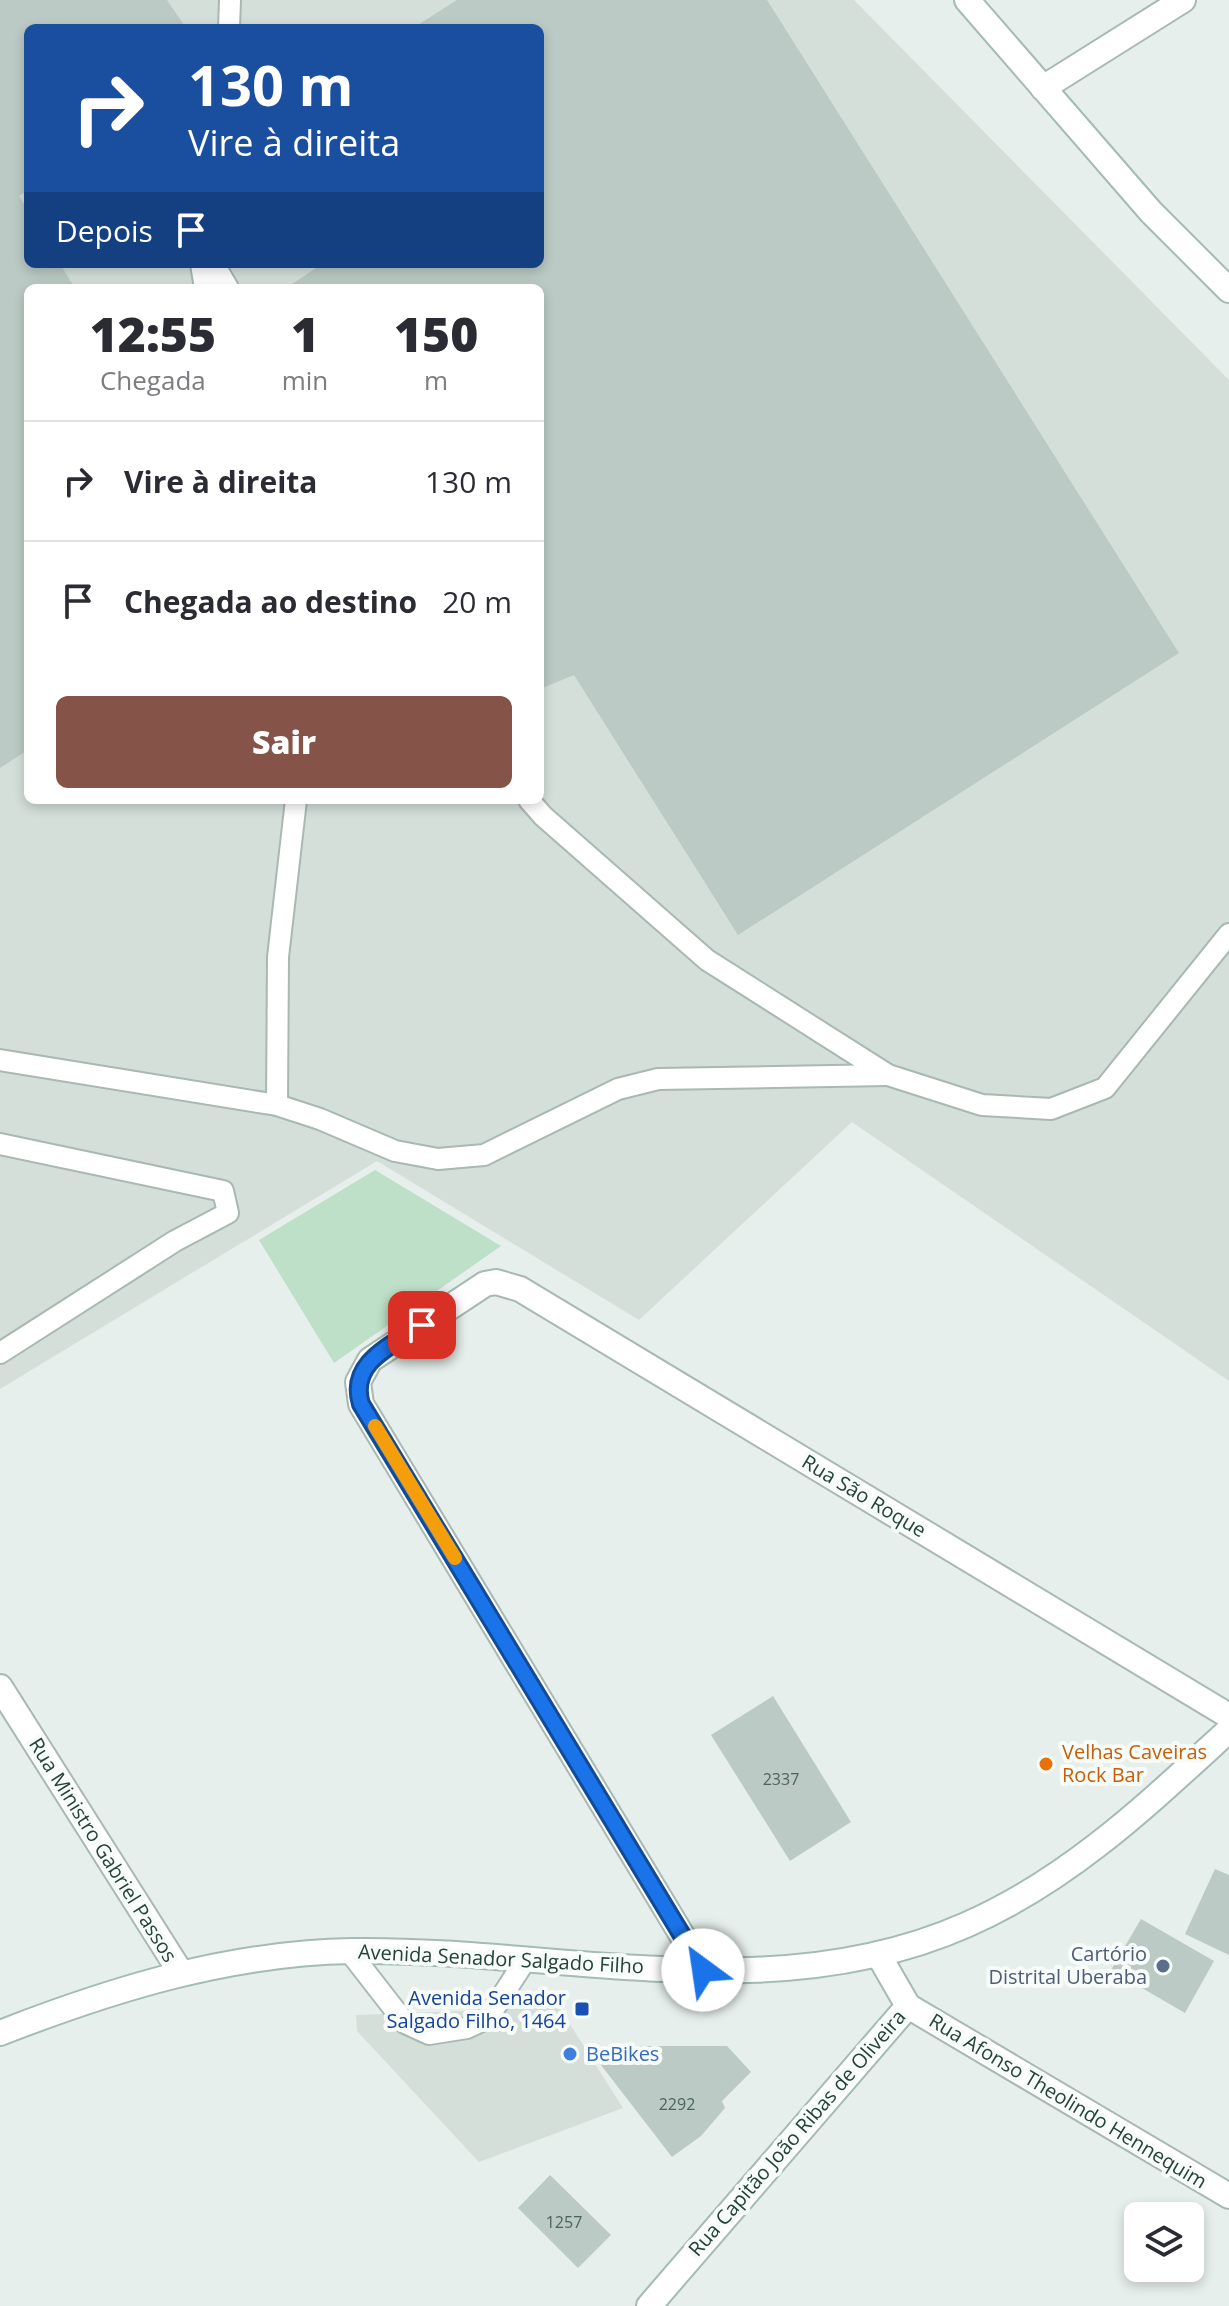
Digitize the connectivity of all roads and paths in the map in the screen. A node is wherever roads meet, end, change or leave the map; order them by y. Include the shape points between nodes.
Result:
1 (230, 0) edge
2 (967, 0) edge
3 (1183, 0) edge
4 (229, 24) edge
5 (1043, 88) junction
6 (1229, 290) edge
7 (296, 804) edge
8 (533, 804) edge
9 (1229, 934) edge
10 (0, 1060) edge
11 (888, 1075) junction
12 (277, 1105) junction
13 (0, 1144) edge
14 (0, 1353) edge
15 (0, 1687) edge
16 (1229, 1716) edge
17 (1229, 1730) edge
18 (349, 1951) junction
19 (878, 1954) junction
20 (526, 1959) junction
21 (703, 1970) junction
22 (181, 1973) junction
23 (908, 2006) junction
24 (0, 2033) edge
25 (1229, 2196) edge
26 (649, 2306) edge

1 - 4 lane
2 - 5 street
3 - 5 street
5 - 6 street via 1151,212
7 - 12 lane via 278,957
8 - 11 lane via 707,960
9 - 11 lane via 1105,1088 1051,1109 982,1105
10 - 12 lane
11 - 12 lane via 658,1079 618,1089 484,1155 438,1159 395,1151
13 - 14 lane via 223,1191 228,1213
15 - 22 street, Rua Ministro Gabriel Passos
16 - 21 street, Rua São Roque via 520,1289 496,1282 474,1290 370,1360 358,1382 361,1404
17 - 19 street, Avenida Senador Salgado Filho via 1115,1834 1036,1891 963,1927
18 - 20 street, Avenida Senador Salgado Filho
18 - 20 lane via 405,2023 429,2034 467,2028 488,2018
18 - 22 street, Avenida Senador Salgado Filho via 238,1961
19 - 21 street, Avenida Senador Salgado Filho via 792,1967
19 - 23 street, Rua Capitão João Ribas de Oliveira
20 - 21 street, Avenida Senador Salgado Filho
22 - 24 street, Avenida Senador Salgado Filho
23 - 25 street, Rua Afonso Theolindo Hennequim
23 - 26 street, Rua Capitão João Ribas de Oliveira

